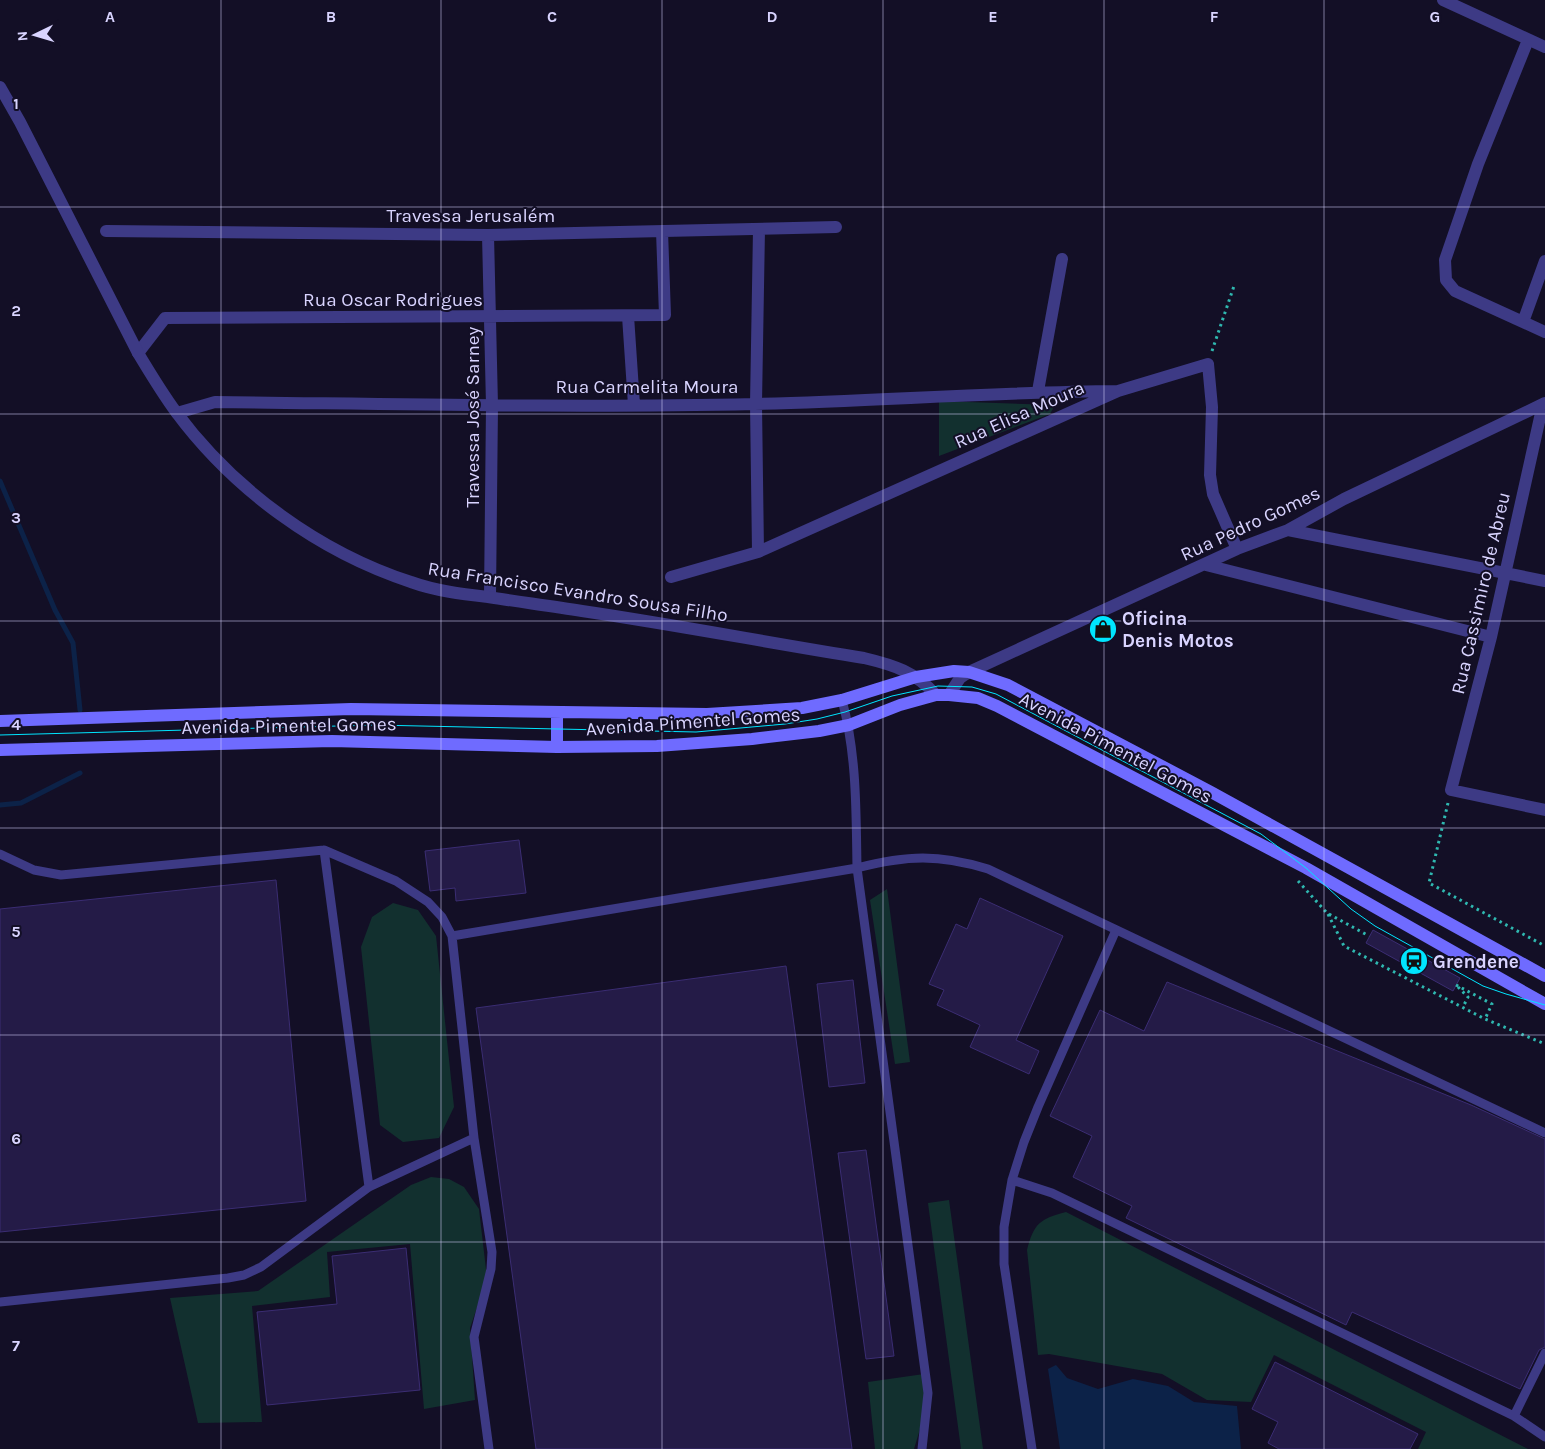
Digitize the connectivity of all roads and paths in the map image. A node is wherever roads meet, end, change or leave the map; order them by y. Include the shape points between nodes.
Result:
1 (1443, 0) edge
2 (1528, 40) junction
3 (1545, 47) edge
4 (0, 87) edge
5 (836, 227) dead end
6 (759, 229) junction
7 (106, 231) dead end
8 (662, 231) junction
9 (488, 235) junction
10 (1062, 259) dead end
11 (1545, 262) edge
12 (1234, 286) dead end
13 (628, 316) junction
14 (490, 317) junction
15 (1523, 322) junction
16 (1545, 332) edge
17 (138, 353) junction
18 (1208, 364) junction
19 (1118, 391) junction
20 (1038, 392) junction
21 (756, 404) junction
22 (1544, 404) edge
23 (492, 405) junction
24 (634, 405) junction
25 (177, 413) junction
26 (1288, 530) junction
27 (1237, 550) junction
28 (758, 552) junction
29 (1206, 565) junction
30 (1505, 573) junction
31 (671, 577) dead end
32 (1545, 581) edge
33 (490, 598) junction
34 (1491, 637) junction
35 (969, 672) junction
36 (916, 677) junction
37 (942, 695) junction
38 (842, 700) junction
39 (557, 712) junction
40 (0, 721) edge
41 (849, 725) junction
42 (558, 747) junction
43 (0, 750) edge
44 (1452, 790) junction
45 (1545, 810) edge
46 (324, 850) junction
47 (0, 854) edge
48 (857, 868) junction
49 (1296, 879) dead end
50 (1327, 913) junction
51 (1116, 930) junction
52 (452, 936) junction
53 (1369, 936) dead end
54 (1545, 946) edge
55 (1545, 976) edge
56 (1545, 1004) edge
57 (1463, 1007) junction
58 (1485, 1019) junction
59 (1545, 1044) edge
60 (1545, 1134) edge
61 (474, 1138) junction
62 (1012, 1180) junction
63 (369, 1187) junction
64 (0, 1302) edge
65 (1545, 1353) edge
66 (1514, 1416) junction
67 (1545, 1437) edge
68 (489, 1449) edge
69 (922, 1449) edge
70 (1032, 1449) edge

1 - 2 street
2 - 3 street
2 - 15 street via 1478,164 1446,260 1446,280 1455,291
4 - 17 street, Rua Francisco Evandro Sousa Filho
5 - 6 street, Travessa Jerusalém
6 - 8 street, Travessa Jerusalém
6 - 21 street
7 - 9 street, Travessa Jerusalém
8 - 9 street, Travessa Jerusalém
8 - 13 street, Rua Oscar Rodrigues via 665,315
9 - 14 street, Travessa José Sarney
10 - 20 street
11 - 15 street
12 - 18 path
13 - 14 street, Rua Oscar Rodrigues
13 - 24 street
14 - 17 street, Rua Oscar Rodrigues via 165,318
14 - 23 street, Travessa José Sarney
15 - 16 street
17 - 25 street, Rua Francisco Evandro Sousa Filho
18 - 19 street, Rua Elisa Moura
18 - 27 street via 1212,406 1210,475 1213,494
19 - 20 street, Rua Carmelita Moura
19 - 28 street, Rua Elisa Moura
20 - 21 street, Rua Carmelita Moura
21 - 24 street, Rua Carmelita Moura
21 - 28 street
22 - 26 street, Rua Pedro Gomes via 1344,498
22 - 30 street, Rua Cassimiro de Abreu
23 - 24 street, Rua Carmelita Moura
23 - 25 street, Rua Carmelita Moura via 215,402
23 - 33 street, Travessa José Sarney
25 - 33 street, Rua Francisco Evandro Sousa Filho via 211,454 242,484 280,515 316,538 355,560 411,583
26 - 27 street, Rua Pedro Gomes
26 - 30 street
27 - 29 street, Rua Pedro Gomes
28 - 31 street, Rua Elisa Moura
29 - 34 street
29 - 35 street, Rua Pedro Gomes
30 - 32 street
30 - 34 street, Rua Cassimiro de Abreu
33 - 36 street, Rua Francisco Evandro Sousa Filho via 864,658 896,666
34 - 44 street, Rua Cassimiro de Abreu
35 - 36 main road, Avenida Pimentel Gomes
35 - 37 street
35 - 55 main road, Avenida Pimentel Gomes via 1008,685 1211,792
36 - 37 street, Rua Francisco Evandro Sousa Filho
36 - 38 main road, Avenida Pimentel Gomes
37 - 41 main road, Avenida Pimentel Gomes via 900,705
37 - 56 main road, Avenida Pimentel Gomes via 978,698 997,706 1306,868
38 - 39 main road, Avenida Pimentel Gomes via 802,708 707,714
38 - 41 lane
39 - 40 main road, Avenida Pimentel Gomes via 351,709
39 - 42 main road
41 - 42 main road, Avenida Pimentel Gomes via 752,739 657,746
41 - 48 lane via 856,794
42 - 43 main road, Avenida Pimentel Gomes via 332,741
44 - 45 street
44 - 54 path via 1429,883
46 - 47 lane via 61,875 34,870
46 - 52 lane via 396,881 428,902 442,917
46 - 63 lane
48 - 51 lane via 925,857 968,863 988,869
48 - 52 lane
48 - 69 lane via 928,1393
49 - 50 path
50 - 53 path
50 - 57 path via 1344,946
51 - 60 lane
51 - 62 lane via 1028,1133
52 - 61 lane
57 - 58 path
57 - 58 path via 1468,997 1456,985 1492,1004
58 - 59 path
61 - 63 lane
61 - 68 lane via 492,1252 491,1269 474,1337
62 - 66 lane via 1052,1193
62 - 70 lane via 1004,1227 1004,1264
63 - 64 lane via 261,1267 244,1275
65 - 66 lane
66 - 67 lane

